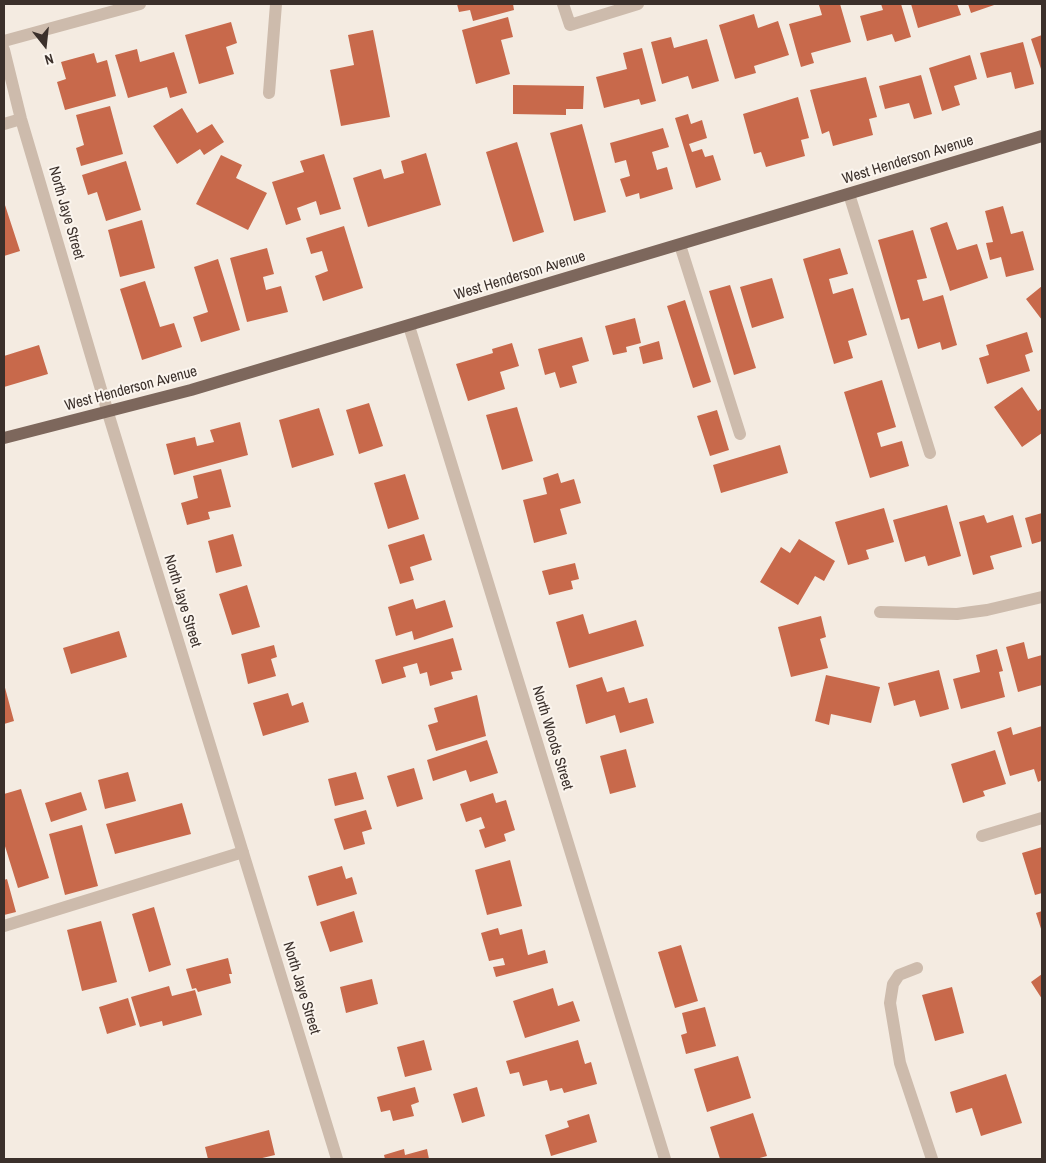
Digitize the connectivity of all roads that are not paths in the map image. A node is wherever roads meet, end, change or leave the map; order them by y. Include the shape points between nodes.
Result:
1 (140, 4) edge
2 (276, 4) edge
3 (563, 4) edge
4 (638, 4) edge
5 (4, 41) edge
6 (4, 50) edge
7 (269, 93) dead end
8 (21, 119) junction
9 (4, 124) edge
10 (1042, 136) edge
11 (848, 194) junction
12 (680, 245) junction
13 (408, 326) junction
14 (108, 413) junction
15 (740, 434) dead end
16 (4, 438) edge
17 (930, 453) dead end
18 (1042, 597) edge
19 (880, 612) dead end
20 (1042, 818) edge
21 (982, 836) dead end
22 (243, 852) junction
23 (4, 926) edge
24 (917, 968) dead end
25 (337, 1159) edge
26 (665, 1159) edge
27 (932, 1159) edge

1 - 5 street
2 - 7 street
3 - 4 street via 570,25
6 - 8 street, North Jaye Street
8 - 9 street
8 - 14 street, North Jaye Street
10 - 11 main road, West Henderson Avenue
11 - 12 main road, West Henderson Avenue
11 - 17 street
12 - 13 main road, West Henderson Avenue
12 - 15 street
13 - 14 main road, West Henderson Avenue
13 - 26 street, North Woods Street
14 - 16 main road, West Henderson Avenue
14 - 22 street, North Jaye Street
18 - 19 street via 956,614
20 - 21 street
22 - 23 street
22 - 25 street, North Jaye Street
24 - 27 street via 899,975 893,984 890,1004 900,1063

